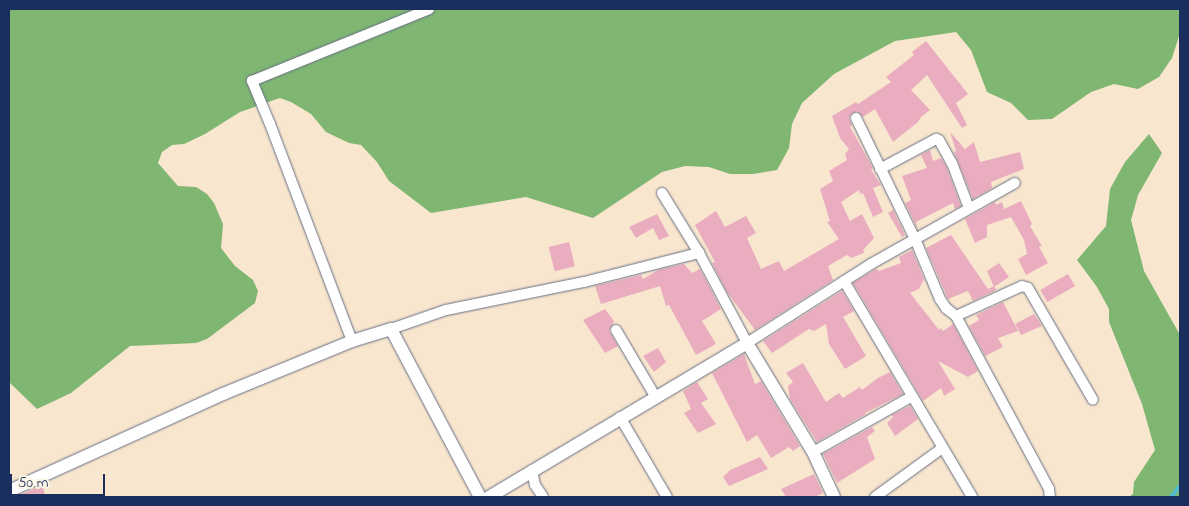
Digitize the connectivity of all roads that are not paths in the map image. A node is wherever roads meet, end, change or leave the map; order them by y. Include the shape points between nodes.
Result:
1 (429, 9) edge
2 (856, 118) dead end
3 (880, 169) junction
4 (1015, 183) dead end
5 (662, 193) dead end
6 (969, 208) junction
7 (915, 239) junction
8 (699, 253) junction
9 (844, 281) junction
10 (956, 316) junction
11 (391, 329) junction
12 (616, 330) dead end
13 (352, 341) junction
14 (747, 343) junction
15 (655, 396) junction
16 (911, 397) junction
17 (1093, 400) dead end
18 (620, 417) junction
19 (941, 449) junction
20 (813, 452) junction
21 (532, 470) junction
22 (9, 491) edge
23 (480, 497) edge
24 (489, 497) edge
25 (543, 497) edge
26 (666, 497) edge
27 (834, 497) edge
28 (875, 497) edge
29 (972, 497) edge
30 (1050, 497) edge

1 - 13 street via 252,81
2 - 3 street
3 - 6 street via 939,140 952,162
3 - 7 street
4 - 6 street
5 - 8 street
6 - 7 street
7 - 9 street
7 - 10 street via 940,299
8 - 11 street via 584,282 446,310
8 - 14 street
9 - 14 street
9 - 16 street
10 - 17 street via 1022,286 1028,288
10 - 30 street
11 - 13 street
11 - 23 street
12 - 15 street
13 - 22 street via 222,394
14 - 15 street
14 - 20 street
15 - 18 street
16 - 19 street
16 - 20 street
18 - 21 street
18 - 26 street
19 - 28 street
19 - 29 street
20 - 27 street
21 - 24 street
21 - 25 street

